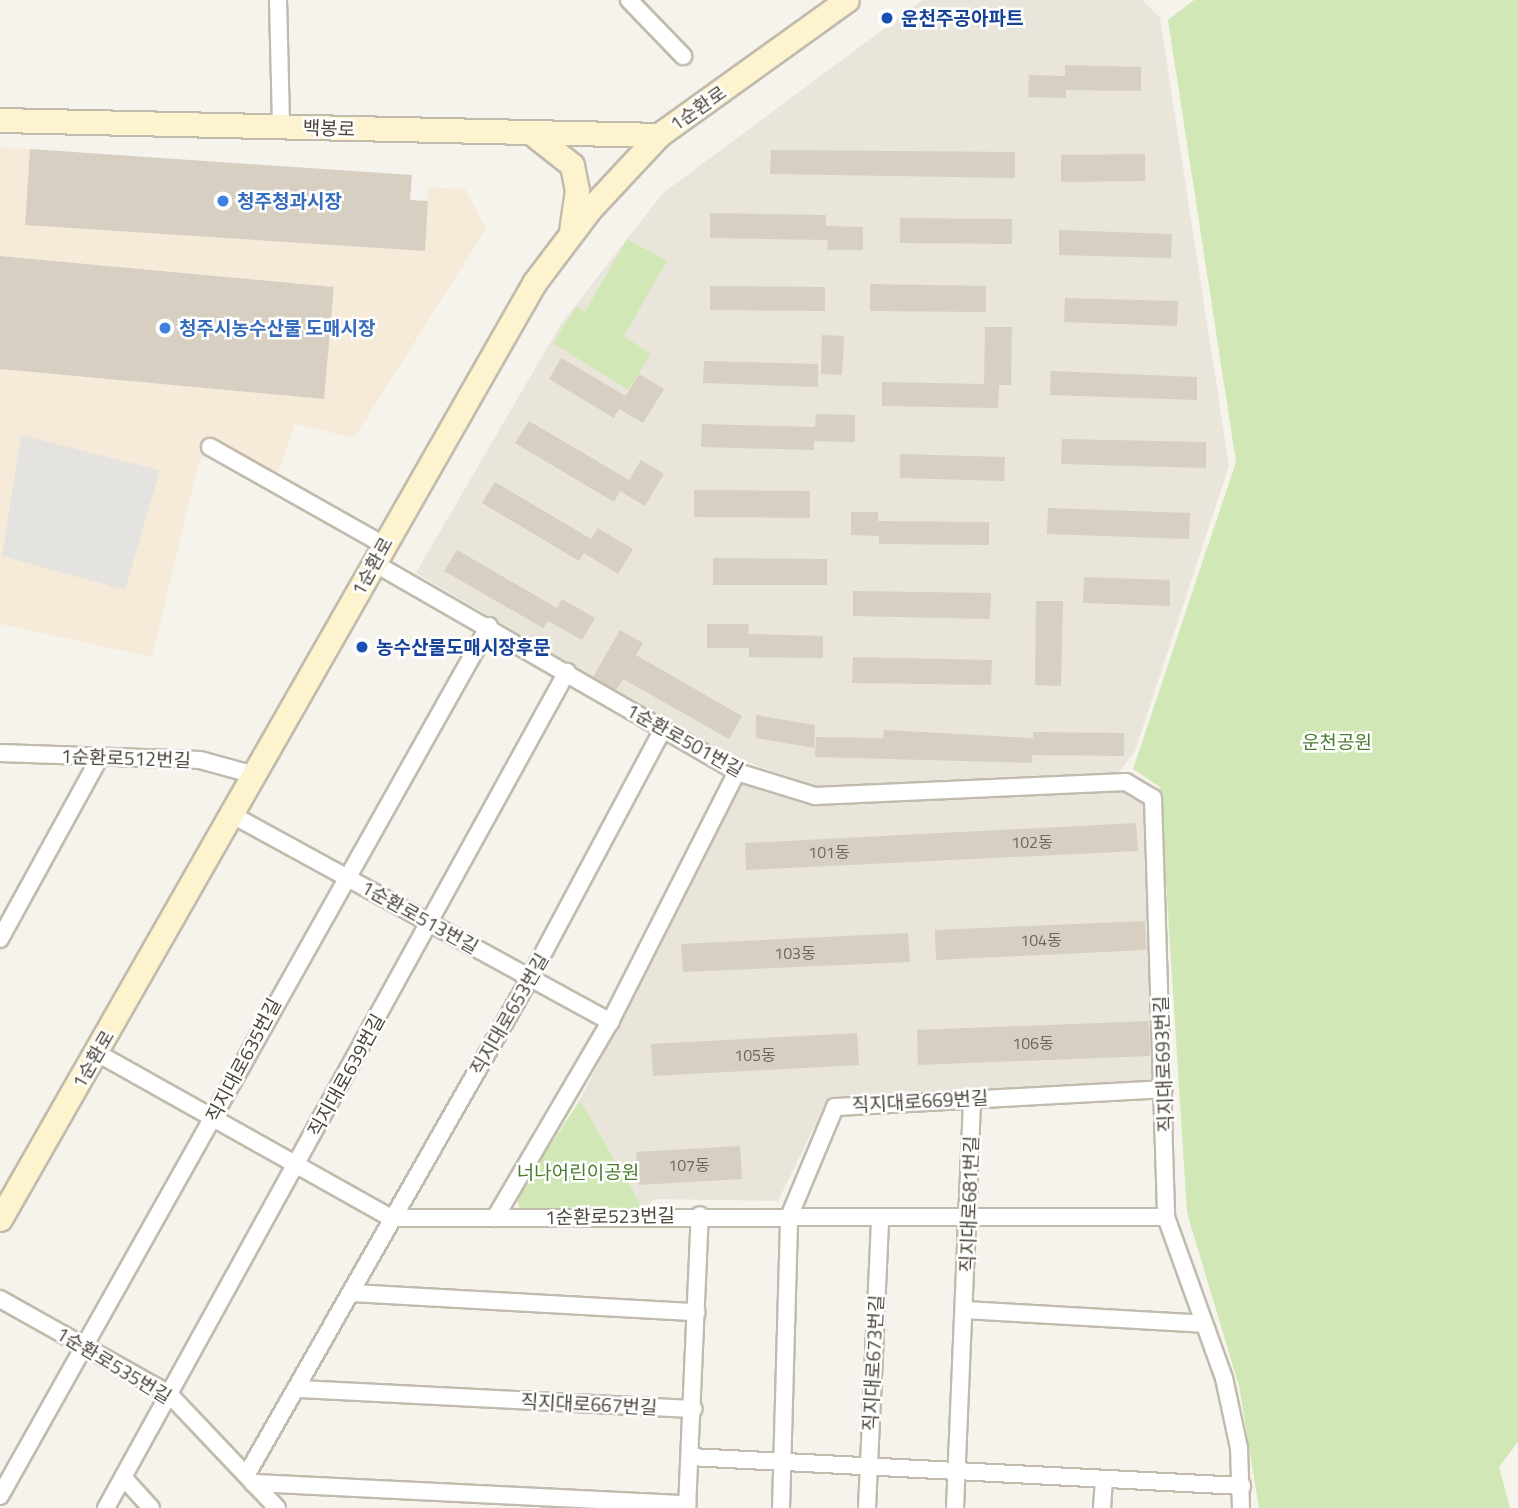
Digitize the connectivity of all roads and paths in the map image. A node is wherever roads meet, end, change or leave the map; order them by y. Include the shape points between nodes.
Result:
1 (278, 0) edge
2 (629, 0) edge
3 (847, 0) edge
4 (683, 56) dead end
5 (0, 120) edge
6 (281, 127) junction
7 (531, 134) junction
8 (659, 135) junction
9 (570, 234) junction
10 (211, 447) dead end
11 (379, 554) junction
12 (488, 626) junction
13 (567, 672) junction
14 (662, 731) junction
15 (0, 752) edge
16 (100, 757) junction
17 (737, 772) junction
18 (251, 774) junction
19 (1153, 798) joint
20 (229, 813) junction
21 (344, 875) junction
22 (431, 924) junction
23 (0, 939) edge
24 (530, 978) junction
25 (610, 1022) junction
26 (97, 1053) junction
27 (1164, 1089) junction
28 (972, 1098) junction
29 (213, 1117) junction
30 (296, 1166) junction
31 (700, 1215) junction
32 (789, 1217) junction
33 (1166, 1217) junction
34 (391, 1218) junction
35 (495, 1218) junction
36 (880, 1218) junction
37 (970, 1218) junction
38 (0, 1219) edge
39 (351, 1293) junction
40 (0, 1299) edge
41 (964, 1310) junction
42 (696, 1312) junction
43 (1204, 1324) junction
44 (85, 1345) junction
45 (298, 1389) junction
46 (169, 1394) junction
47 (692, 1409) junction
48 (690, 1457) junction
49 (783, 1461) junction
50 (868, 1465) junction
51 (956, 1470) junction
52 (123, 1477) junction
53 (250, 1479) junction
54 (1104, 1481) junction
55 (1242, 1486) junction
56 (0, 1496) edge
57 (687, 1506) edge
58 (106, 1508) edge
59 (151, 1508) edge
60 (277, 1508) edge
61 (781, 1508) edge
62 (867, 1508) edge
63 (955, 1508) edge
64 (1102, 1508) edge
65 (1241, 1508) edge

1 - 6 street
2 - 4 street
3 - 8 street, 1순환로
5 - 6 street, 백봉로
6 - 7 street, 백봉로
7 - 8 street, 백봉로
7 - 9 street via 572,165 577,190
8 - 9 street, 1순환로
9 - 11 street, 1순환로 via 489,355
10 - 11 street, 1순환로501번길
11 - 12 street, 1순환로501번길
11 - 18 street, 1순환로
12 - 13 street, 1순환로501번길
12 - 21 street, 직지대로635번길
13 - 14 street, 1순환로501번길
13 - 22 street, 직지대로639번길
14 - 17 street, 1순환로501번길
14 - 24 street, 직지대로653번길
15 - 16 street, 1순환로512번길
16 - 18 street, 1순환로512번길 via 200,760
16 - 23 street
17 - 19 street, 1순환로501번길 via 815,796 1126,782
17 - 25 street
18 - 20 street, 1순환로
19 - 27 street, 직지대로693번길
20 - 21 street, 1순환로513번길
20 - 26 street, 1순환로
21 - 22 street, 1순환로513번길
21 - 29 street, 직지대로635번길
22 - 24 street, 1순환로513번길
22 - 30 street, 직지대로639번길
24 - 25 street, 1순환로513번길
24 - 34 street, 직지대로653번길
25 - 35 street
26 - 29 street, 1순환로523번길
26 - 38 street, 1순환로
27 - 28 street, 직지대로669번길
27 - 33 street, 직지대로693번길
28 - 32 street, 직지대로669번길 via 835,1107
28 - 37 street, 직지대로681번길
29 - 30 street, 1순환로523번길
29 - 44 street, 직지대로635번길
30 - 34 street, 1순환로523번길
30 - 46 street, 직지대로639번길
31 - 32 street, 1순환로523번길
31 - 35 street, 1순환로523번길
31 - 42 street
32 - 36 street, 1순환로523번길
32 - 49 street, 직지대로669번길
33 - 37 street, 1순환로523번길
33 - 43 street, 직지대로693번길
34 - 35 street, 1순환로523번길
34 - 39 street, 직지대로653번길
36 - 37 street, 1순환로523번길
36 - 50 street, 직지대로673번길
37 - 41 street, 직지대로681번길
39 - 42 street
39 - 45 street, 직지대로653번길
40 - 44 street, 1순환로535번길
41 - 43 street
41 - 51 street, 직지대로681번길
42 - 47 street
43 - 55 street, 직지대로693번길 via 1224,1378
44 - 46 street, 1순환로535번길
44 - 56 street, 직지대로635번길
45 - 47 street, 직지대로667번길
45 - 53 street, 직지대로653번길
46 - 52 street, 직지대로639번길
46 - 53 street, 1순환로535번길
47 - 48 street
48 - 49 street
48 - 57 street
49 - 50 street
49 - 61 street, 직지대로669번길
50 - 51 street
50 - 62 street, 직지대로673번길
51 - 54 street
51 - 63 street, 직지대로681번길
52 - 58 street, 직지대로639번길
52 - 59 street
53 - 57 street
53 - 60 street
54 - 55 street
54 - 64 street
55 - 65 street, 직지대로693번길

